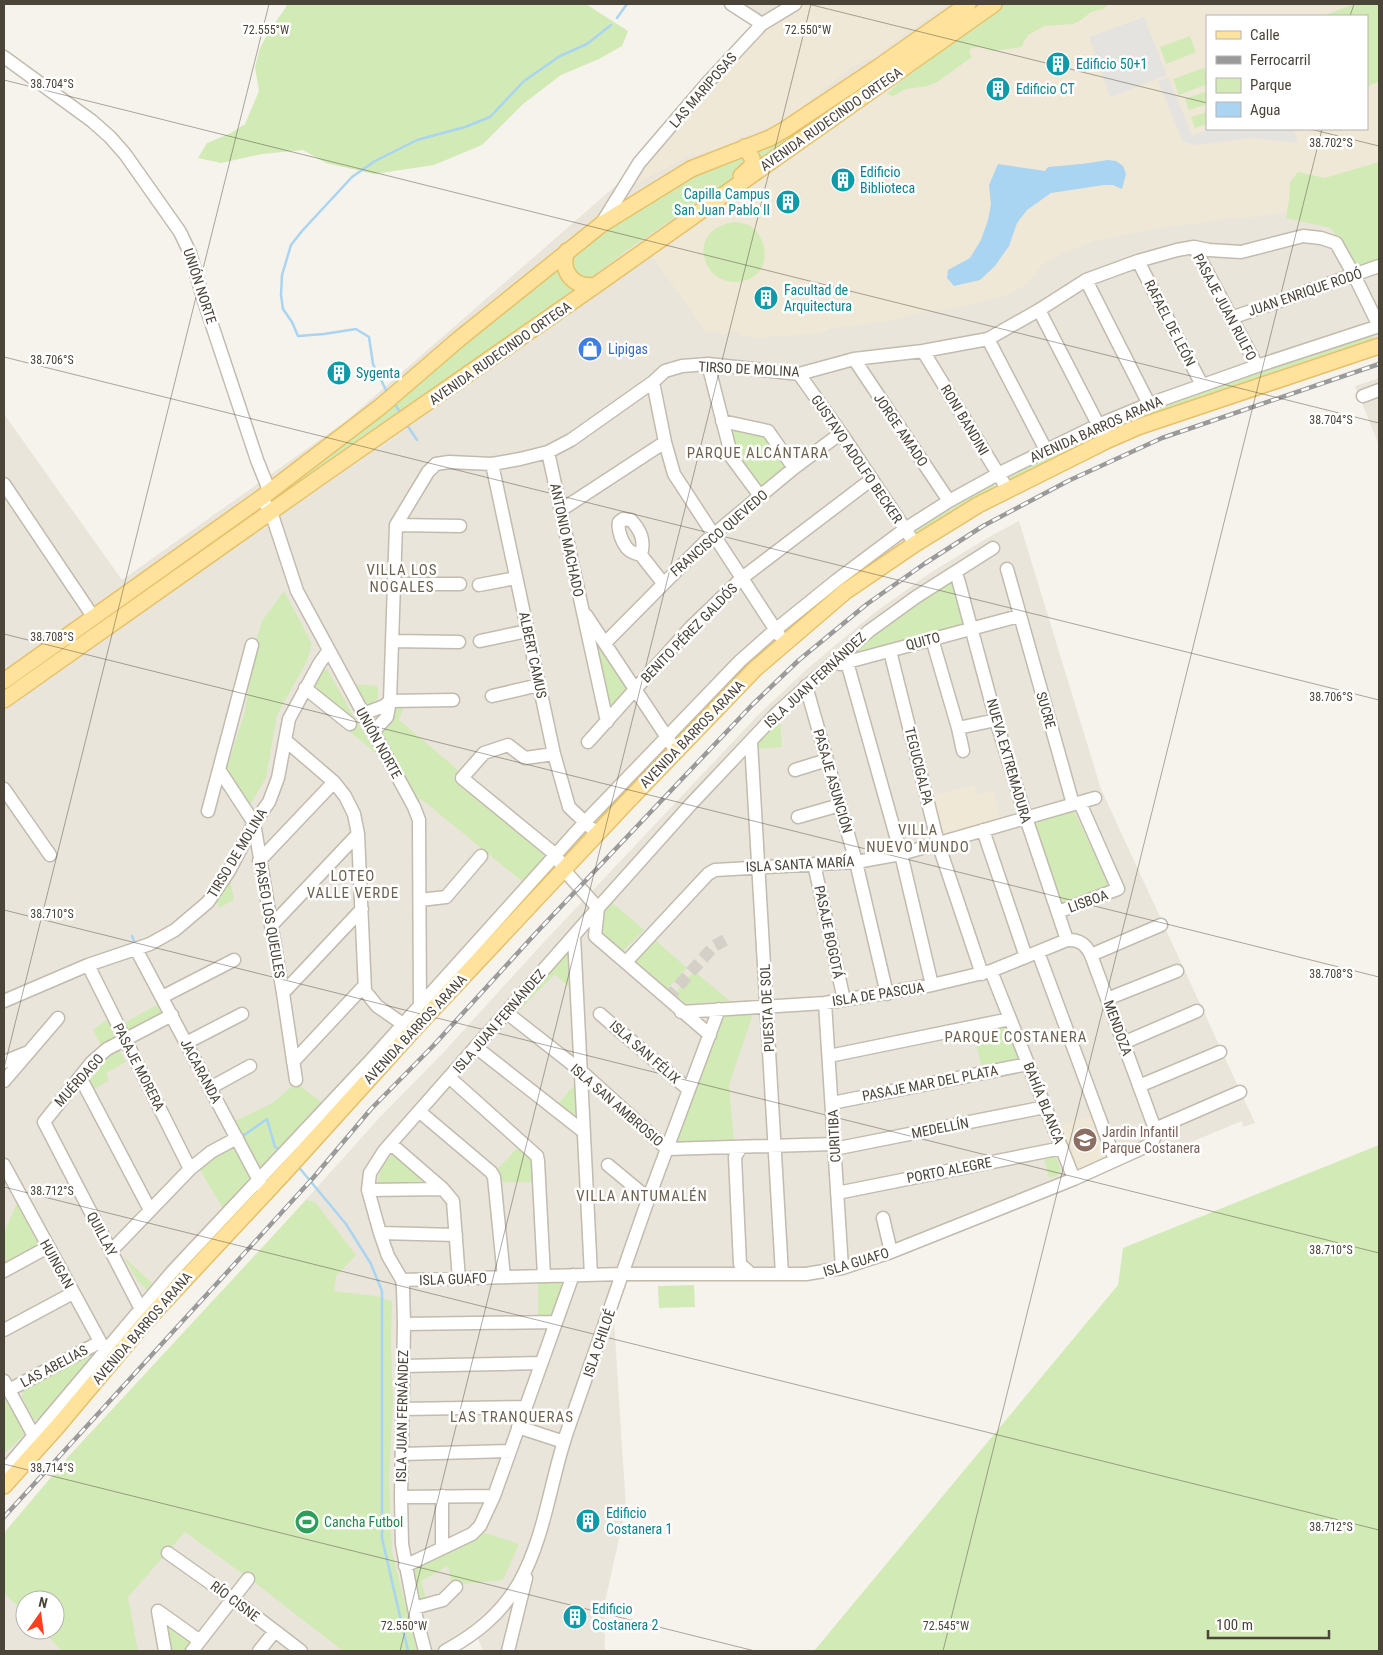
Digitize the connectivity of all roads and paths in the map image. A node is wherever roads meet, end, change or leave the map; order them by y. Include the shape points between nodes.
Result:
1 (731, 4) edge
2 (795, 4) edge
3 (968, 4) edge
4 (994, 4) edge
5 (762, 24) junction
6 (4, 57) edge
7 (745, 147) junction
8 (734, 188) junction
9 (622, 189) junction
10 (630, 206) junction
11 (602, 224) junction
12 (1194, 247) junction
13 (567, 251) junction
14 (1138, 261) junction
15 (1379, 266) edge
16 (1354, 275) junction
17 (1086, 280) junction
18 (596, 285) junction
19 (1039, 310) junction
20 (1232, 318) junction
21 (1379, 326) edge
22 (988, 340) junction
23 (1379, 346) edge
24 (923, 351) junction
25 (854, 359) junction
26 (708, 364) junction
27 (1257, 366) junction
28 (799, 374) junction
29 (653, 382) junction
30 (1202, 385) junction
31 (1379, 390) edge
32 (1363, 396) dead end
33 (1149, 404) junction
34 (722, 421) junction
35 (1098, 425) junction
36 (841, 433) junction
37 (1106, 441) junction
38 (665, 442) junction
39 (1046, 450) junction
40 (548, 452) junction
41 (492, 464) junction
42 (794, 468) junction
43 (998, 474) junction
44 (872, 479) junction
45 (4, 484) edge
46 (1008, 490) junction
47 (264, 496) junction
48 (760, 496) junction
49 (949, 502) junction
50 (561, 510) junction
51 (271, 512) junction
52 (396, 525) junction
53 (460, 526) dead end
54 (905, 529) junction
55 (714, 534) junction
56 (915, 544) junction
57 (993, 548) dead end
58 (641, 555) dead end
59 (1007, 569) dead end
60 (516, 578) junction
61 (742, 578) junction
62 (958, 579) dead end
63 (663, 583) junction
64 (394, 584) junction
65 (460, 584) dead end
66 (479, 585) dead end
67 (841, 586) junction
68 (581, 608) junction
69 (1019, 616) junction
70 (94, 618) junction
71 (972, 628) junction
72 (775, 630) junction
73 (528, 631) junction
74 (932, 639) junction
75 (393, 641) junction
76 (480, 641) dead end
77 (458, 642) dead end
78 (604, 643) junction
79 (784, 643) junction
80 (81, 645) junction
81 (252, 645) dead end
82 (329, 650) junction
83 (890, 651) junction
84 (847, 662) junction
85 (828, 667) junction
86 (4, 681) edge
87 (539, 685) junction
88 (806, 686) junction
89 (306, 688) junction
90 (635, 690) junction
91 (492, 696) dead end
92 (4, 700) edge
93 (453, 700) dead end
94 (390, 701) junction
95 (363, 714) junction
96 (996, 720) junction
97 (607, 722) junction
98 (350, 724) dead end
99 (958, 728) junction
100 (374, 731) junction
101 (667, 737) junction
102 (285, 740) junction
103 (588, 742) dead end
104 (752, 742) junction
105 (676, 751) junction
106 (963, 751) dead end
107 (554, 754) junction
108 (827, 760) junction
109 (795, 770) dead end
110 (220, 771) junction
111 (334, 782) junction
112 (4, 789) edge
113 (1095, 798) dead end
114 (1076, 804) junction
115 (840, 805) junction
116 (208, 811) dead end
117 (798, 817) dead end
118 (1026, 818) junction
119 (585, 822) junction
120 (254, 823) junction
121 (983, 830) junction
122 (358, 834) junction
123 (597, 834) junction
124 (938, 843) junction
125 (50, 854) dead end
126 (901, 854) junction
127 (556, 855) junction
128 (481, 856) dead end
129 (259, 861) junction
130 (856, 862) junction
131 (814, 864) junction
132 (759, 866) junction
133 (564, 870) junction
134 (1118, 889) joint
135 (420, 900) junction
136 (598, 908) junction
137 (362, 909) junction
138 (1058, 912) junction
139 (1161, 925) dead end
140 (271, 926) junction
141 (574, 936) junction
142 (1067, 940) junction
143 (136, 949) junction
144 (1032, 955) junction
145 (1091, 956) junction
146 (234, 960) dead end
147 (626, 962) junction
148 (88, 965) junction
149 (1176, 971) dead end
150 (986, 973) junction
151 (420, 985) junction
152 (439, 985) junction
153 (364, 986) junction
154 (932, 986) junction
155 (283, 993) junction
156 (887, 994) junction
157 (162, 997) junction
158 (1107, 999) junction
159 (844, 1000) junction
160 (4, 1001) edge
161 (825, 1003) junction
162 (766, 1006) junction
163 (719, 1009) junction
164 (1198, 1011) dead end
165 (681, 1012) junction
166 (507, 1013) junction
167 (242, 1014) dead end
168 (600, 1014) dead end
169 (172, 1015) junction
170 (58, 1018) dead end
171 (417, 1018) junction
172 (1010, 1019) junction
173 (710, 1035) junction
174 (125, 1040) junction
175 (186, 1043) junction
176 (1123, 1043) junction
177 (476, 1048) junction
178 (31, 1051) junction
179 (1220, 1052) dead end
180 (829, 1056) junction
181 (4, 1062) edge
182 (293, 1062) junction
183 (1028, 1064) junction
184 (250, 1066) dead end
185 (581, 1071) junction
186 (80, 1077) junction
187 (450, 1078) junction
188 (296, 1080) dead end
189 (4, 1081) edge
190 (1139, 1086) junction
191 (210, 1088) junction
192 (689, 1090) junction
193 (1240, 1092) dead end
194 (832, 1103) junction
195 (1045, 1107) junction
196 (420, 1112) junction
197 (44, 1122) joint
198 (1155, 1129) junction
199 (584, 1132) junction
200 (237, 1138) junction
201 (391, 1144) junction
202 (774, 1146) junction
203 (834, 1146) junction
204 (741, 1148) junction
205 (1062, 1148) junction
206 (667, 1149) junction
207 (1115, 1160) junction
208 (608, 1165) dead end
209 (190, 1169) junction
210 (5, 1171) edge
211 (1074, 1179) junction
212 (263, 1186) junction
213 (368, 1190) junction
214 (443, 1190) junction
215 (837, 1193) junction
216 (648, 1199) junction
217 (150, 1210) junction
218 (882, 1218) dead end
219 (380, 1233) junction
220 (456, 1235) junction
221 (48, 1247) junction
222 (111, 1251) junction
223 (891, 1252) junction
224 (842, 1268) junction
225 (4, 1271) edge
226 (750, 1273) junction
227 (623, 1274) junction
228 (782, 1274) junction
229 (572, 1275) junction
230 (591, 1275) junction
231 (544, 1276) junction
232 (504, 1277) junction
233 (459, 1278) junction
234 (402, 1280) junction
235 (73, 1293) junction
236 (144, 1314) junction
237 (556, 1322) junction
238 (404, 1324) junction
239 (4, 1330) edge
240 (105, 1352) junction
241 (541, 1363) junction
242 (403, 1366) junction
243 (6, 1385) edge
244 (525, 1407) junction
245 (403, 1409) junction
246 (518, 1427) junction
247 (38, 1440) junction
248 (564, 1442) junction
249 (510, 1451) junction
250 (402, 1454) junction
251 (5, 1475) edge
252 (442, 1496) junction
253 (494, 1496) junction
254 (401, 1497) junction
255 (442, 1548) junction
256 (168, 1553) dead end
257 (530, 1559) junction
258 (405, 1566) junction
259 (248, 1579) dead end
260 (456, 1587) dead end
261 (233, 1599) junction
262 (414, 1608) junction
263 (275, 1631) junction
264 (196, 1646) edge
265 (165, 1651) edge
266 (259, 1651) edge
267 (301, 1651) edge
268 (426, 1651) edge
269 (445, 1651) edge
270 (508, 1651) edge

1 - 5 street
2 - 5 street, LAS MARIPOSAS
3 - 7 main road, AVENIDA RUDECINDO ORTEGA via 791,125 770,138
4 - 8 main road, AVENIDA RUDECINDO ORTEGA
5 - 9 street, LAS MARIPOSAS via 710,80
6 - 47 street, UNIÓN NORTE via 110,137 180,232 190,253 267,485
7 - 8 main road via 753,165 738,178
7 - 10 main road, AVENIDA RUDECINDO ORTEGA via 691,169
8 - 18 main road, AVENIDA RUDECINDO ORTEGA
9 - 10 street
9 - 11 street, LAS MARIPOSAS
10 - 11 main road, AVENIDA RUDECINDO ORTEGA
11 - 13 main road, AVENIDA RUDECINDO ORTEGA
12 - 14 street, TIRSO DE MOLINA
12 - 16 street, TIRSO DE MOLINA via 1242,252 1312,236 1336,243
12 - 20 street, PASAJE JUAN RULFO
13 - 18 main road via 565,266 572,280 581,285
13 - 47 main road, AVENIDA RUDECINDO ORTEGA via 380,407
14 - 17 street, TIRSO DE MOLINA
14 - 30 street, RAFAEL DE LEÓN
15 - 16 street, JUAN ENRIQUE RODÓ
16 - 20 street, JUAN ENRIQUE RODÓ
16 - 21 street, TIRSO DE MOLINA
17 - 19 street, TIRSO DE MOLINA
17 - 33 street
18 - 51 main road, AVENIDA RUDECINDO ORTEGA
19 - 22 street, TIRSO DE MOLINA
19 - 35 street
20 - 27 street, PASAJE JUAN RULFO
21 - 27 street, AVENIDA BARROS ARANA
22 - 24 street, TIRSO DE MOLINA
22 - 39 street
23 - 37 main road, AVENIDA BARROS ARANA
24 - 25 street, TIRSO DE MOLINA
24 - 43 street, RONI BANDINI
25 - 28 street, TIRSO DE MOLINA
25 - 49 street, JORGE AMADO
26 - 28 street, TIRSO DE MOLINA
26 - 29 street, TIRSO DE MOLINA via 682,366
26 - 34 street
27 - 30 street, AVENIDA BARROS ARANA
28 - 36 street, GUSTAVO ADOLFO BECKER
29 - 38 street
29 - 40 street, TIRSO DE MOLINA via 571,440
30 - 33 street, AVENIDA BARROS ARANA
31 - 32 street
33 - 35 street, AVENIDA BARROS ARANA
34 - 42 street via 768,432
34 - 48 street via 732,458
35 - 37 street
35 - 39 street, AVENIDA BARROS ARANA
36 - 42 street, FRANCISCO QUEVEDO
36 - 44 street, GUSTAVO ADOLFO BECKER
37 - 46 main road, AVENIDA BARROS ARANA
38 - 50 street
38 - 55 street via 674,474
39 - 43 street, AVENIDA BARROS ARANA
40 - 41 street, TIRSO DE MOLINA
40 - 50 street, ANTONIO MACHADO
41 - 52 street, TIRSO DE MOLINA via 436,464
41 - 60 street, ALBERT CAMUS
42 - 48 street, FRANCISCO QUEVEDO
43 - 46 street, RONI BANDINI
43 - 49 street, AVENIDA BARROS ARANA
44 - 54 street, GUSTAVO ADOLFO BECKER
44 - 61 street, BENITO PÉREZ GALDÓS
45 - 70 street
46 - 56 main road, AVENIDA BARROS ARANA
47 - 51 street, UNIÓN NORTE
47 - 70 main road, AVENIDA RUDECINDO ORTEGA
48 - 55 street, FRANCISCO QUEVEDO
49 - 54 street, AVENIDA BARROS ARANA
50 - 68 street, ANTONIO MACHADO
51 - 80 main road, AVENIDA RUDECINDO ORTEGA
51 - 82 street, UNIÓN NORTE via 297,591
52 - 53 street
52 - 64 street, TIRSO DE MOLINA
54 - 56 street, GUSTAVO ADOLFO BECKER
54 - 67 street, AVENIDA BARROS ARANA
55 - 61 street
55 - 63 street, FRANCISCO QUEVEDO
56 - 67 main road, AVENIDA BARROS ARANA
57 - 85 street, ISLA JUAN FERNÁNDEZ via 869,631
58 - 63 street
59 - 69 street, SUCRE
60 - 66 street
60 - 73 street, ALBERT CAMUS
61 - 72 street
61 - 90 street, BENITO PÉREZ GALDÓS via 691,627
62 - 71 street, NUEVA EXTREMADURA
63 - 78 street, FRANCISCO QUEVEDO
64 - 65 street
64 - 75 street, TIRSO DE MOLINA
67 - 72 street, AVENIDA BARROS ARANA
67 - 79 main road, AVENIDA BARROS ARANA
68 - 78 street, ANTONIO MACHADO
68 - 97 street
69 - 71 street, QUITO
69 - 114 street, SUCRE
70 - 80 main road via 91,634
70 - 86 main road, AVENIDA RUDECINDO ORTEGA
71 - 74 street, QUITO
71 - 96 street, NUEVA EXTREMADURA
72 - 79 street
72 - 101 street, AVENIDA BARROS ARANA via 740,661
73 - 76 street
73 - 87 street, ALBERT CAMUS
74 - 83 street, QUITO
74 - 99 street
75 - 77 street
75 - 94 street, TIRSO DE MOLINA
78 - 90 street, ANTONIO MACHADO
79 - 105 main road, AVENIDA BARROS ARANA
80 - 92 main road, AVENIDA RUDECINDO ORTEGA
81 - 110 street
82 - 89 street, TIRSO DE MOLINA
82 - 95 street, UNIÓN NORTE
83 - 84 street, QUITO
83 - 124 street, TEGUCIGALPA
84 - 85 street, QUITO
84 - 126 street
85 - 88 street, ISLA JUAN FERNÁNDEZ
87 - 91 street
87 - 107 street, ALBERT CAMUS
88 - 104 street, ISLA JUAN FERNÁNDEZ
88 - 108 street, PASAJE ASUNCIÓN
89 - 98 street
89 - 102 street, TIRSO DE MOLINA via 289,719
90 - 97 street, BENITO PÉREZ GALDÓS
90 - 101 street, ANTONIO MACHADO
93 - 94 street
94 - 95 street
94 - 100 street, TIRSO DE MOLINA via 387,717
95 - 100 street, UNIÓN NORTE
96 - 99 street
96 - 118 street, NUEVA EXTREMADURA
97 - 103 street, BENITO PÉREZ GALDÓS
99 - 106 street
100 - 135 street, UNIÓN NORTE via 420,820
101 - 105 street, ANTONIO MACHADO
101 - 119 street, AVENIDA BARROS ARANA
102 - 111 street
102 - 120 street, TIRSO DE MOLINA via 274,790
104 - 132 street, PUESTA DE SOL
104 - 136 street, ISLA JUAN FERNÁNDEZ
105 - 123 main road, AVENIDA BARROS ARANA
107 - 119 street, ALBERT CAMUS via 569,807
107 - 127 street via 525,758 508,745 484,753 462,778
108 - 109 street
108 - 115 street, PASAJE ASUNCIÓN
110 - 116 street
110 - 120 street, PASEO LOS QUEULES
111 - 122 street via 350,805
111 - 129 street
112 - 125 street
113 - 114 street, ISLA SANTA MARÍA
114 - 118 street, ISLA SANTA MARÍA
114 - 134 street, SUCRE
115 - 117 street
115 - 130 street, PASAJE ASUNCIÓN
118 - 121 street, ISLA SANTA MARÍA
118 - 138 street, NUEVA EXTREMADURA
119 - 123 street, ALBERT CAMUS
119 - 127 street, AVENIDA BARROS ARANA
120 - 129 street, PASEO LOS QUEULES
120 - 143 street, TIRSO DE MOLINA via 230,872 208,902 163,938
121 - 124 street, ISLA SANTA MARÍA
121 - 144 street
122 - 137 street
122 - 140 street
123 - 133 main road, AVENIDA BARROS ARANA
124 - 126 street, ISLA SANTA MARÍA
124 - 150 street, TEGUCIGALPA
126 - 130 street, ISLA SANTA MARÍA
126 - 154 street
127 - 133 street
127 - 152 street, AVENIDA BARROS ARANA
128 - 135 street via 446,897
129 - 140 street, PASEO LOS QUEULES
130 - 131 street, ISLA SANTA MARÍA
130 - 156 street, PASAJE ASUNCIÓN
131 - 132 street, ISLA SANTA MARÍA
131 - 159 street, PASAJE BOGOTÁ
132 - 147 street, ISLA SANTA MARÍA via 719,869 708,874
132 - 162 street, PUESTA DE SOL
133 - 136 street
133 - 171 main road, AVENIDA BARROS ARANA
134 - 138 street, LISBOA
135 - 151 street, UNIÓN NORTE
136 - 141 street, ISLA JUAN FERNÁNDEZ
136 - 147 street via 595,936
137 - 153 street
137 - 155 street
138 - 142 street, NUEVA EXTREMADURA
139 - 145 street
140 - 155 street, PASEO LOS QUEULES
141 - 166 street, ISLA JUAN FERNÁNDEZ
141 - 185 street
142 - 144 street, ISLA DE PASCUA
142 - 145 street, MENDOZA via 1084,944
143 - 148 street, TIRSO DE MOLINA
143 - 157 street, JACARANDA
144 - 150 street, ISLA DE PASCUA
144 - 207 street
145 - 158 street, MENDOZA
146 - 157 street
147 - 165 street
148 - 160 street, TIRSO DE MOLINA
148 - 174 street, PASAJE MORERA
149 - 158 street
150 - 154 street, ISLA DE PASCUA
150 - 172 street, BAHÍA BLANCA
151 - 152 street, AVENIDA BARROS ARANA
151 - 171 street, UNIÓN NORTE
152 - 171 street, AVENIDA BARROS ARANA
153 - 171 street via 369,998 384,1010
153 - 182 street
154 - 156 street, ISLA DE PASCUA
155 - 182 street, PASEO LOS QUEULES
156 - 159 street, ISLA DE PASCUA
157 - 169 street, JACARANDA
158 - 176 street, MENDOZA
159 - 161 street, ISLA DE PASCUA
161 - 162 street, ISLA DE PASCUA
161 - 180 street, CURITIBA
162 - 163 street, ISLA DE PASCUA
162 - 202 street, PUESTA DE SOL
163 - 165 street, ISLA DE PASCUA
163 - 173 street, ISLA CHILOÉ
164 - 176 street
165 - 173 street
166 - 177 street, ISLA JUAN FERNÁNDEZ
166 - 185 street, ISLA SAN AMBROSIO
167 - 175 street
168 - 192 street, ISLA SAN FÉLIX
169 - 174 street, MUÉRDAGO
169 - 175 street, JACARANDA
170 - 178 street
171 - 212 main road, AVENIDA BARROS ARANA
172 - 180 street
172 - 183 street, BAHÍA BLANCA
173 - 192 street, ISLA CHILOÉ
174 - 186 street, MUÉRDAGO via 92,1062
174 - 209 street, PASAJE MORERA
175 - 191 street, JACARANDA
176 - 190 street, MENDOZA
177 - 187 street, ISLA JUAN FERNÁNDEZ
177 - 199 street
178 - 181 street
178 - 189 street
179 - 190 street
180 - 194 street, CURITIBA
182 - 188 street, PASEO LOS QUEULES
183 - 194 street, PASAJE MAR DEL PLATA
183 - 195 street, BAHÍA BLANCA
184 - 191 street
185 - 199 street
185 - 206 street, ISLA SAN AMBROSIO
186 - 197 street, MUÉRDAGO
186 - 217 street
187 - 196 street, ISLA JUAN FERNÁNDEZ
187 - 231 street via 537,1156
190 - 198 street, MENDOZA
191 - 200 street, JACARANDA
192 - 206 street, ISLA CHILOÉ
193 - 198 street
194 - 203 street, CURITIBA
195 - 203 street, MEDELLÍN
195 - 205 street, BAHÍA BLANCA
196 - 201 street, ISLA JUAN FERNÁNDEZ
196 - 232 street via 494,1177
197 - 222 street, QUILLAY
198 - 207 street, ISLA GUAFO via 1155,1138 1150,1144
199 - 230 street
200 - 209 street via 211,1152
200 - 212 street, JACARANDA
201 - 213 street, ISLA JUAN FERNÁNDEZ via 373,1166
201 - 214 street
202 - 203 street, ISLA SAN AMBROSIO
202 - 204 street, ISLA SAN AMBROSIO
202 - 228 street, PUESTA DE SOL
203 - 215 street, CURITIBA
204 - 206 street, ISLA SAN AMBROSIO
204 - 226 street via 735,1158 740,1264
205 - 211 street, BAHÍA BLANCA
205 - 215 street, PORTO ALEGRE
206 - 216 street, ISLA CHILOÉ
207 - 211 street, ISLA GUAFO
208 - 216 street
209 - 217 street
210 - 221 street, HUINGAN
211 - 223 street, ISLA GUAFO
212 - 236 main road, AVENIDA BARROS ARANA
213 - 214 street
213 - 219 street, ISLA JUAN FERNÁNDEZ
214 - 220 street via 453,1201
215 - 224 street, CURITIBA
216 - 227 street, ISLA CHILOÉ
217 - 222 street
218 - 223 street
219 - 220 street
219 - 234 street, ISLA JUAN FERNÁNDEZ via 388,1256
220 - 233 street
221 - 225 street
221 - 235 street, HUINGAN
222 - 236 street, QUILLAY
223 - 224 street, ISLA GUAFO
224 - 228 street, ISLA GUAFO via 818,1273
226 - 227 street, ISLA GUAFO
226 - 228 street, ISLA GUAFO
227 - 230 street, ISLA GUAFO
227 - 248 street, ISLA CHILOÉ
229 - 230 street, ISLA GUAFO
229 - 231 street, ISLA GUAFO
229 - 237 street
231 - 232 street, ISLA GUAFO
232 - 233 street, ISLA GUAFO
233 - 234 street, ISLA GUAFO
234 - 238 street, ISLA JUAN FERNÁNDEZ
235 - 239 street
235 - 240 street, HUINGAN
236 - 240 main road, AVENIDA BARROS ARANA
237 - 238 street
237 - 241 street
238 - 242 street, ISLA JUAN FERNÁNDEZ
240 - 243 street, LAS ABELIAS
240 - 247 main road, AVENIDA BARROS ARANA
241 - 242 street
241 - 244 street
242 - 245 street, ISLA JUAN FERNÁNDEZ
243 - 247 street
244 - 245 street
244 - 246 street
245 - 250 street, ISLA JUAN FERNÁNDEZ
246 - 248 street
246 - 249 street
247 - 251 main road, AVENIDA BARROS ARANA
248 - 257 street, ISLA CHILOÉ
249 - 250 street
249 - 253 street
250 - 254 street, ISLA JUAN FERNÁNDEZ
252 - 253 street
252 - 254 street
252 - 255 street
253 - 255 street via 475,1532
254 - 258 street, ISLA JUAN FERNÁNDEZ
255 - 258 street
256 - 261 street, RÍO CISNE
257 - 269 street, ISLA CHILOÉ via 516,1588 494,1616
257 - 270 street
258 - 262 street, ISLA JUAN FERNÁNDEZ
259 - 261 street
260 - 262 street via 443,1600
261 - 263 street, RÍO CISNE
261 - 264 street
262 - 268 street, ISLA JUAN FERNÁNDEZ
263 - 266 street
263 - 267 street, RÍO CISNE
264 - 265 street via 158,1610

